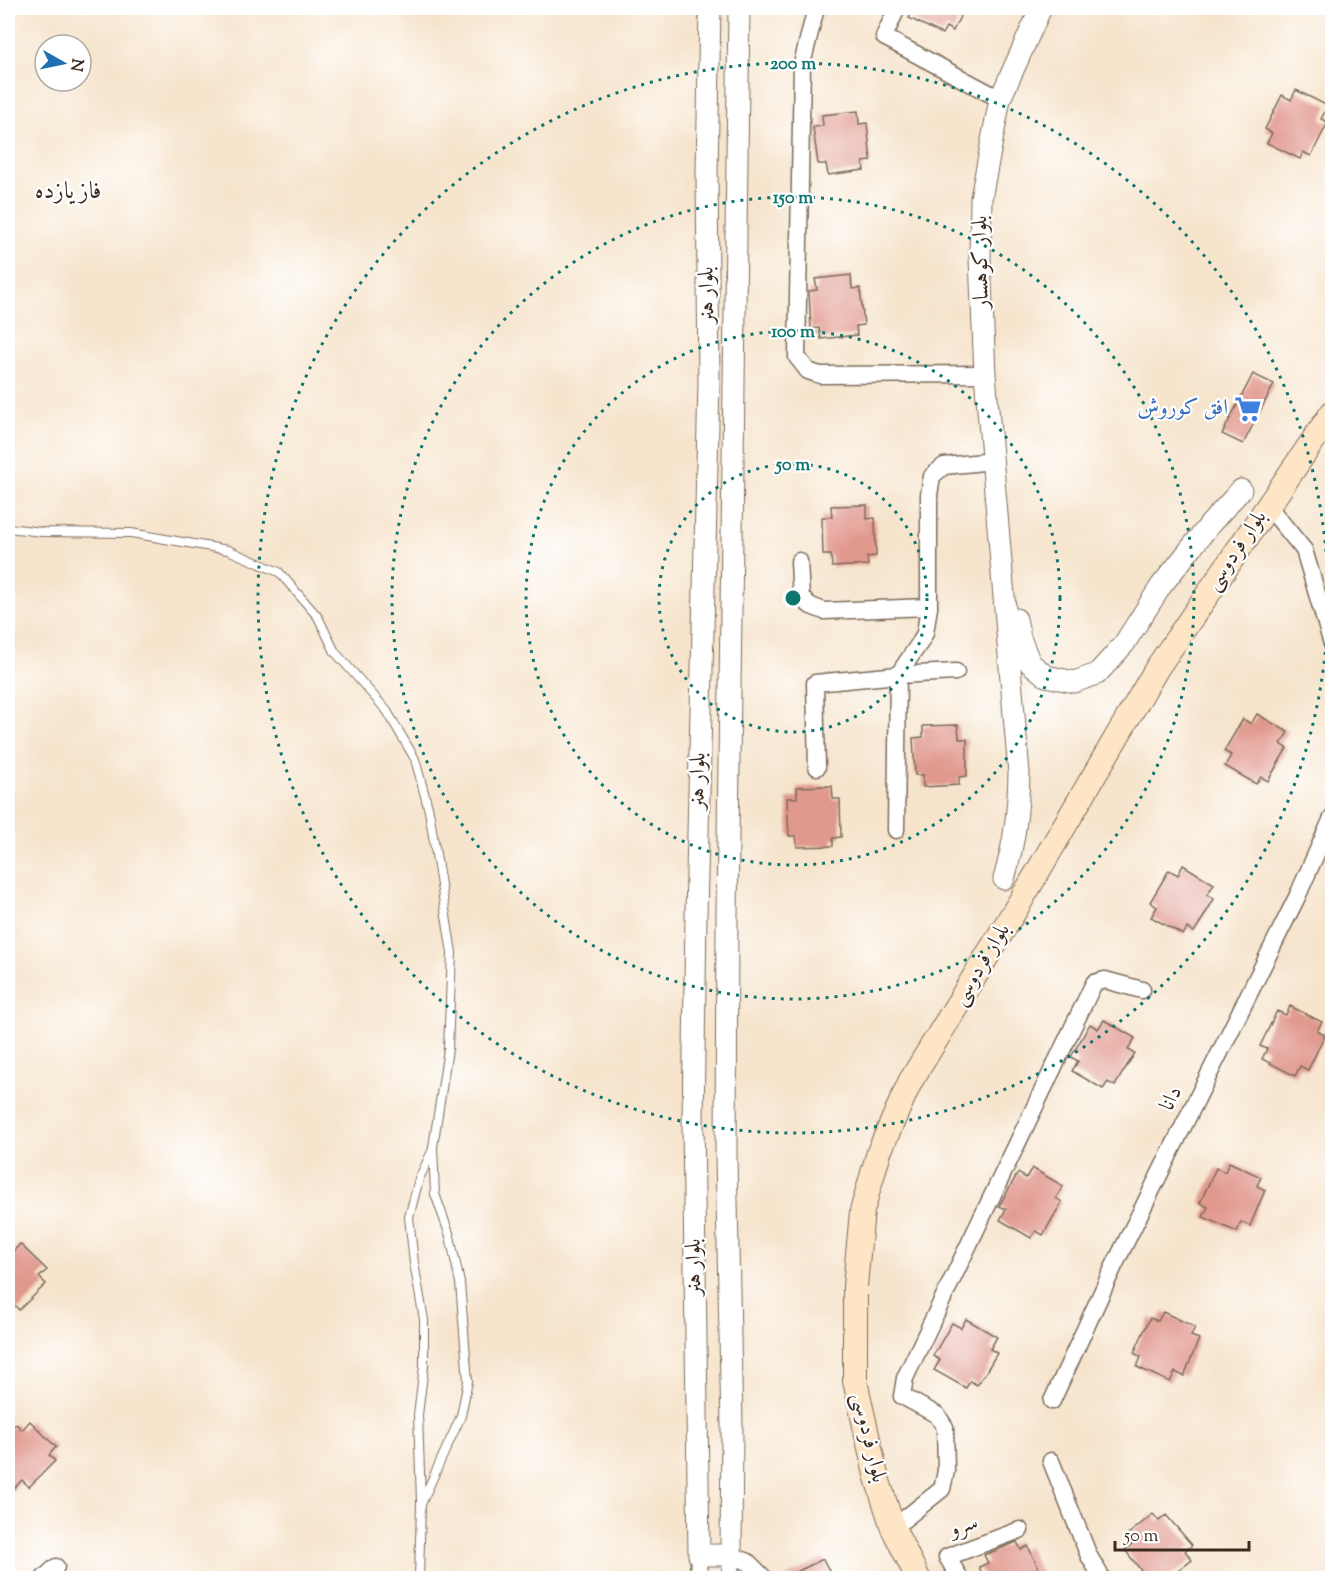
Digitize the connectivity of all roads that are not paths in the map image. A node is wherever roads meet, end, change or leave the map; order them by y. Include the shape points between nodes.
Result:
1 (710, 8) edge
2 (739, 8) edge
3 (816, 8) edge
4 (897, 8) edge
5 (1041, 8) edge
6 (1000, 99) junction
7 (985, 374) junction
8 (1332, 413) edge
9 (993, 461) junction
10 (1241, 490) dead end
11 (1268, 506) junction
12 (999, 527) junction
13 (8, 528) edge
14 (800, 561) dead end
15 (930, 607) junction
16 (1332, 644) edge
17 (956, 672) dead end
18 (898, 675) junction
19 (817, 768) dead end
20 (1332, 818) edge
21 (896, 830) dead end
22 (1004, 879) dead end
23 (1142, 990) dead end
24 (433, 1147) junction
25 (1052, 1401) dead end
26 (1051, 1461) dead end
27 (421, 1504) junction
28 (893, 1528) junction
29 (1020, 1530) dead end
30 (699, 1555) junction
31 (731, 1555) junction
32 (57, 1567) dead end
33 (44, 1578) edge
34 (419, 1578) edge
35 (698, 1578) edge
36 (730, 1578) edge
37 (764, 1578) edge
38 (918, 1578) edge
39 (960, 1578) edge
40 (1101, 1578) edge

1 - 30 street, بلوار هنر via 709,395 693,1123
2 - 31 street, بلوار هنر via 727,960
3 - 7 street via 802,64 797,357 808,371 820,375
4 - 6 street via 884,37
5 - 6 street, بلوار کوهسار
6 - 7 street, بلوار کوهسار via 981,198
7 - 9 street, بلوار کوهسار
8 - 11 main road, بلوار فردوسی
9 - 12 street, بلوار کوهسار
9 - 15 street via 944,466 933,476 929,495
10 - 12 street via 1161,586 1124,644 1097,674 1074,682 1046,676 1030,663 1020,638
11 - 16 street via 1304,550
11 - 28 main road, بلوار فردوسی via 1157,668 910,1082 879,1152 862,1211 855,1286 855,1381 876,1475
12 - 22 street via 1018,773 1018,814
13 - 24 lane via 131,533 228,550 279,572 318,617 335,652 387,711 414,759 429,811 452,953 448,1049
14 - 15 street via 801,598 824,611
15 - 18 street via 921,642
17 - 18 street
18 - 19 street via 815,683
18 - 21 street
20 - 25 street, دانا
23 - 28 street via 1105,980 1094,983 905,1378 902,1396 937,1415 945,1427 946,1472 942,1489
24 - 27 lane via 409,1216 424,1320 424,1366 417,1415
24 - 27 lane via 435,1194 450,1236 460,1283 468,1380 461,1416
26 - 40 street
27 - 34 lane
28 - 38 main road, بلوار فردوسی
29 - 39 street, سرو via 947,1557
30 - 31 street
30 - 35 street
31 - 36 street
31 - 37 street via 748,1562
32 - 33 street

